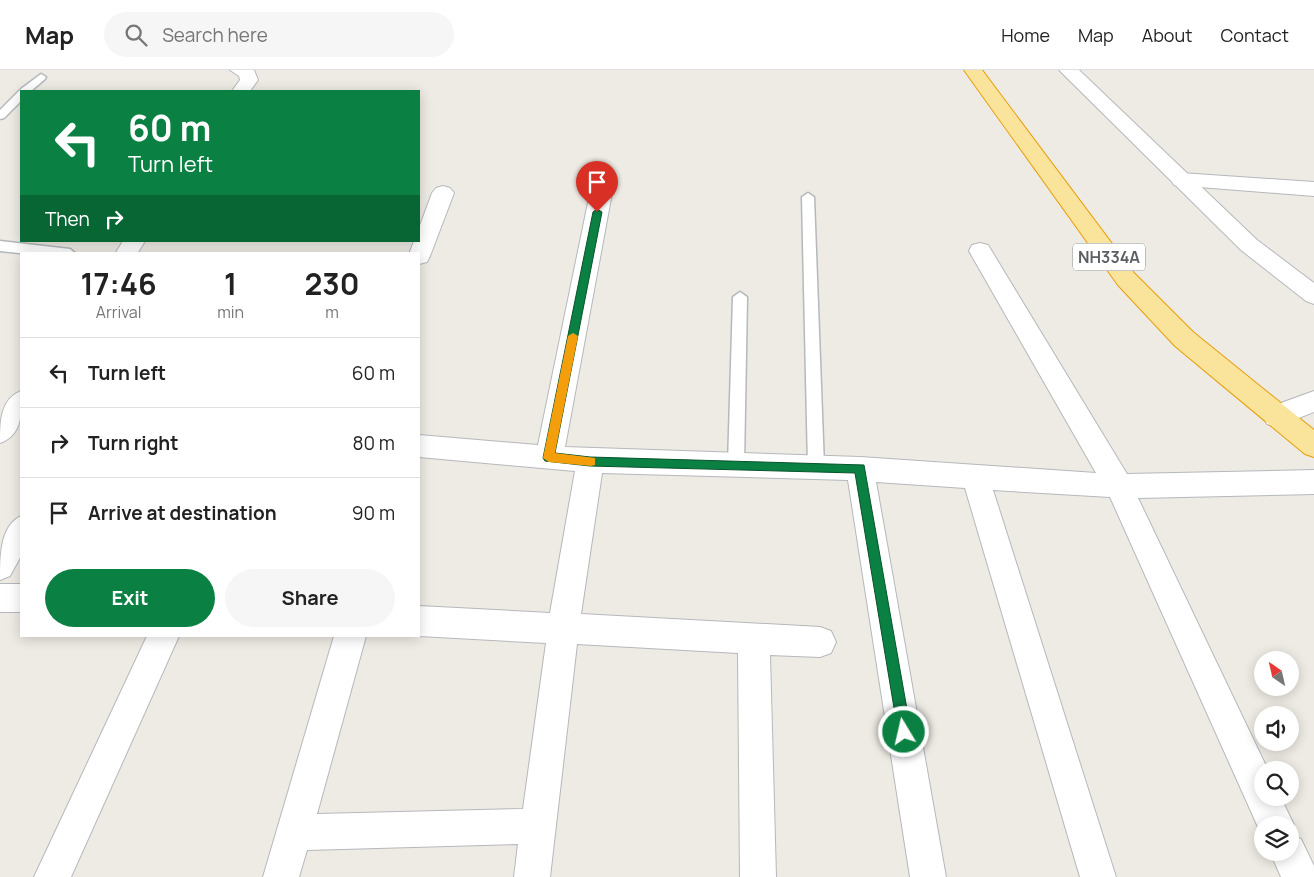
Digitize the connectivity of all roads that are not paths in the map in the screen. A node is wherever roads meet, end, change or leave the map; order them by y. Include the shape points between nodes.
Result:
1 (239, 70) edge
2 (973, 70) edge
3 (1068, 70) edge
4 (40, 77) dead end
5 (26, 90) edge
6 (242, 90) edge
7 (20, 96) edge
8 (0, 116) edge
9 (1181, 180) junction
10 (1314, 190) edge
11 (443, 193) dead end
12 (601, 193) dead end
13 (808, 197) dead end
14 (0, 246) edge
15 (980, 251) dead end
16 (52, 252) edge
17 (420, 253) edge
18 (1314, 295) edge
19 (740, 297) dead end
20 (1314, 401) edge
21 (1276, 416) junction
22 (420, 446) edge
23 (1314, 446) edge
24 (549, 458) junction
25 (590, 461) junction
26 (736, 465) junction
27 (816, 467) junction
28 (860, 468) junction
29 (975, 476) junction
30 (1314, 482) edge
31 (1119, 486) junction
32 (20, 531) edge
33 (0, 566) edge
34 (0, 598) edge
35 (20, 598) edge
36 (420, 621) edge
37 (563, 628) junction
38 (163, 637) edge
39 (350, 637) edge
40 (754, 639) junction
41 (820, 642) dead end
42 (1254, 778) edge
43 (539, 826) junction
44 (294, 832) junction
45 (1292, 861) edge
46 (52, 877) edge
47 (281, 877) edge
48 (532, 877) edge
49 (758, 877) edge
50 (928, 877) edge
51 (1098, 877) edge
52 (1300, 877) edge

1 - 6 street via 247,73 249,80
2 - 21 highway, NH334A via 1126,279 1184,339
3 - 9 street
4 - 5 lane
7 - 8 lane
9 - 10 street
9 - 18 street via 1249,245
11 - 17 street
12 - 24 street
13 - 27 lane
14 - 16 lane
15 - 31 street
19 - 26 lane
20 - 21 street
21 - 23 highway, NH334A
22 - 24 street
24 - 25 street
25 - 26 street
25 - 37 street
26 - 27 street
27 - 28 street
28 - 29 street
28 - 50 street
29 - 31 street
29 - 51 street
30 - 31 street
31 - 42 street
32 - 33 street
34 - 35 street
36 - 37 street
37 - 40 street
37 - 43 street
38 - 46 street
39 - 44 street
40 - 41 street
40 - 49 street
43 - 44 street
43 - 48 street
44 - 47 street
45 - 52 street

